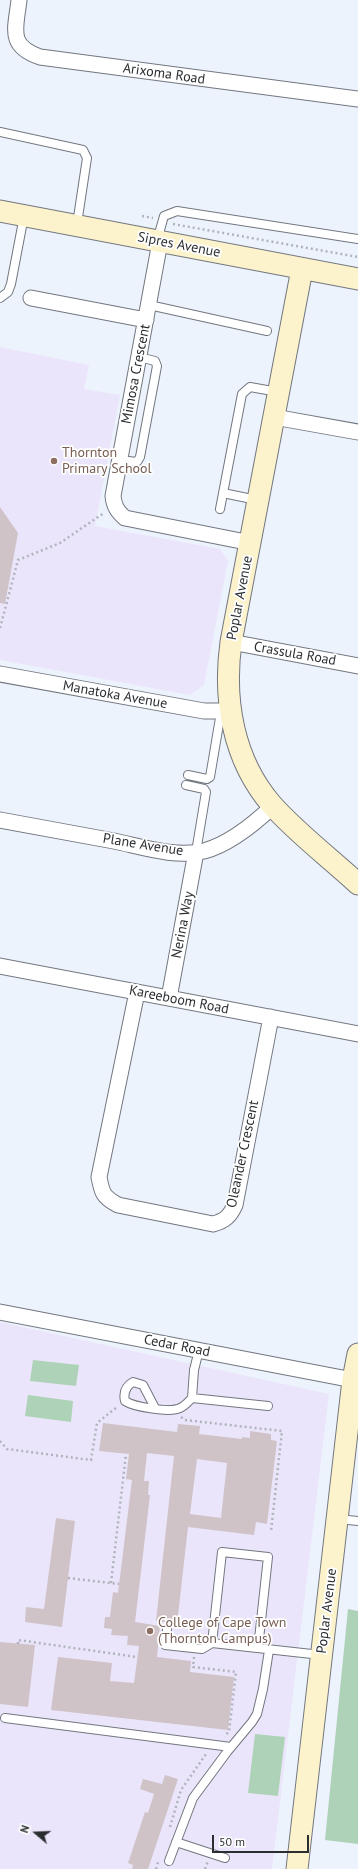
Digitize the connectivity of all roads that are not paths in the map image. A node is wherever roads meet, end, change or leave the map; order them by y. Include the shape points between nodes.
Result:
1 (19, 0) edge
2 (358, 99) edge
3 (0, 132) edge
4 (0, 211) edge
5 (24, 216) junction
6 (76, 226) junction
7 (358, 238) edge
8 (160, 242) junction
9 (302, 269) junction
10 (358, 279) edge
11 (0, 298) edge
12 (31, 298) dead end
13 (149, 305) junction
14 (146, 320) junction
15 (267, 331) dead end
16 (279, 392) junction
17 (274, 417) junction
18 (358, 432) edge
19 (223, 493) junction
20 (258, 500) junction
21 (220, 509) dead end
22 (251, 543) junction
23 (231, 642) junction
24 (358, 666) edge
25 (0, 674) edge
26 (226, 711) junction
27 (188, 775) dead end
28 (186, 785) dead end
29 (273, 806) junction
30 (0, 820) edge
31 (196, 852) junction
32 (358, 884) edge
33 (0, 966) edge
34 (137, 992) junction
35 (169, 998) junction
36 (271, 1018) junction
37 (358, 1034) edge
38 (0, 1312) edge
39 (198, 1350) junction
40 (358, 1354) edge
41 (353, 1380) junction
42 (192, 1398) junction
43 (268, 1406) dead end
44 (155, 1408) junction
45 (337, 1519) junction
46 (358, 1521) edge
47 (167, 1630) dead end
48 (212, 1643) junction
49 (258, 1648) junction
50 (269, 1650) junction
51 (321, 1655) junction
52 (5, 1718) dead end
53 (231, 1747) junction
54 (176, 1842) junction
55 (225, 1858) dead end
56 (169, 1861) dead end
57 (297, 1869) edge

1 - 2 street, Arixoma Road via 15,34 20,45 28,53 40,57
3 - 6 lane via 84,150 86,158
4 - 5 street, Sipres Avenue
5 - 6 street, Sipres Avenue
5 - 11 lane via 11,284 8,292
6 - 8 street, Sipres Avenue
7 - 8 lane via 177,212 164,216
8 - 9 street, Sipres Avenue
8 - 13 street, Mimosa Crescent
9 - 10 street, Sipres Avenue
9 - 16 street, Poplar Avenue
12 - 14 street
13 - 14 street, Mimosa Crescent
13 - 15 lane
14 - 22 street, Mimosa Crescent via 113,496 114,506 125,518
16 - 17 street, Poplar Avenue
16 - 19 lane via 250,387 242,394
17 - 18 street
17 - 20 street, Poplar Avenue
19 - 20 lane
19 - 21 lane
20 - 22 street, Poplar Avenue
22 - 23 street, Poplar Avenue
23 - 24 street, Crassula Road
23 - 26 street, Poplar Avenue
25 - 26 street, Manatoka Avenue via 204,711
26 - 27 lane via 210,777 207,779
26 - 29 street, Poplar Avenue via 246,764
28 - 31 lane via 204,789 206,792
29 - 31 street, Plane Avenue via 257,821 223,843
29 - 32 street, Poplar Avenue
30 - 31 street, Plane Avenue via 175,853
31 - 35 street, Nerina Way
33 - 34 street, Kareeboom Road
34 - 35 street, Kareeboom Road
34 - 36 street, Oleander Crescent via 99,1177 101,1190 107,1199 118,1205 213,1224 222,1222 230,1215 235,1205
35 - 36 street, Kareeboom Road
36 - 37 street, Kareeboom Road
38 - 39 street, Cedar Road
39 - 41 street, Cedar Road
39 - 42 lane
40 - 41 street, Poplar Avenue
41 - 45 street, Poplar Avenue
42 - 43 lane
42 - 44 lane via 178,1409
44 - 44 lane via 137,1407 126,1400 126,1389 133,1382 138,1382 147,1390
45 - 46 lane
45 - 51 street, Poplar Avenue
47 - 48 lane via 165,1645 202,1649
48 - 49 lane
48 - 49 lane via 222,1552 268,1557
49 - 50 lane
50 - 51 lane
50 - 53 lane via 260,1706 252,1722
51 - 57 street, Poplar Avenue
52 - 53 lane
53 - 54 lane via 193,1798
54 - 55 lane
54 - 56 lane

